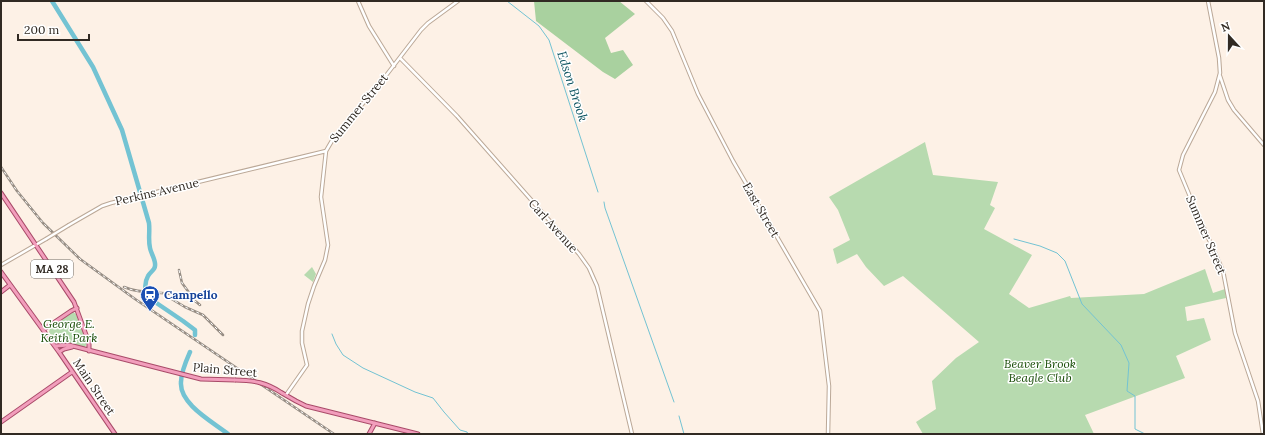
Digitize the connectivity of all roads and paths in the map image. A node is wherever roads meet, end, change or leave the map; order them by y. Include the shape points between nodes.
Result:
1 (358, 1) edge
2 (458, 1) edge
3 (646, 1) edge
4 (1207, 1) edge
5 (400, 58) junction
6 (394, 66) junction
7 (1220, 73) junction
8 (1224, 88) junction
9 (1216, 89) junction
10 (1264, 146) edge
11 (326, 151) junction
12 (1, 193) edge
13 (36, 245) junction
14 (1, 265) edge
15 (1, 272) edge
16 (10, 285) junction
17 (1, 292) edge
18 (77, 308) junction
19 (43, 330) junction
20 (55, 346) junction
21 (73, 347) junction
22 (89, 351) junction
23 (59, 352) junction
24 (72, 372) junction
25 (284, 394) junction
26 (1, 422) edge
27 (375, 423) junction
28 (115, 434) edge
29 (369, 434) edge
30 (418, 434) edge
31 (632, 434) edge
32 (828, 434) edge
33 (1263, 434) edge

1 - 6 street, Summer Street via 369,26
2 - 5 street, Summer Street via 428,23
3 - 32 street, East Street via 672,31 698,94 732,161 820,311 829,386
4 - 7 street, Summer Street
5 - 6 street, Summer Street
5 - 31 street, Carl Avenue via 457,116 589,268 602,305
6 - 11 street, Summer Street via 333,139
7 - 8 street
7 - 9 street, Summer Street
8 - 9 street
8 - 10 street via 1234,110
9 - 33 street, Summer Street via 1183,155 1179,170 1223,271 1236,333 1258,401
11 - 13 street, Perkins Avenue, bridge via 102,206
11 - 25 street, Summer Street via 321,197 328,245 303,323 302,343 306,368
12 - 13 main road, MA 28
13 - 14 street, Perkins Avenue
13 - 18 main road, MA 28
15 - 16 main road, Main Street
16 - 17 main road
16 - 19 main road, Main Street
18 - 19 main road
18 - 22 main road, MA 28 via 90,344
19 - 20 main road, Main Street
20 - 21 main road, Plain Street
20 - 23 main road, Main Street
21 - 22 main road, Plain Street
21 - 23 main road
22 - 25 main road, Plain Street, bridge via 208,380 254,381
23 - 24 main road, Main Street
24 - 26 main road
24 - 28 main road, Main Street
25 - 27 main road, Plain Street via 304,405
27 - 29 main road
27 - 30 main road, Plain Street

